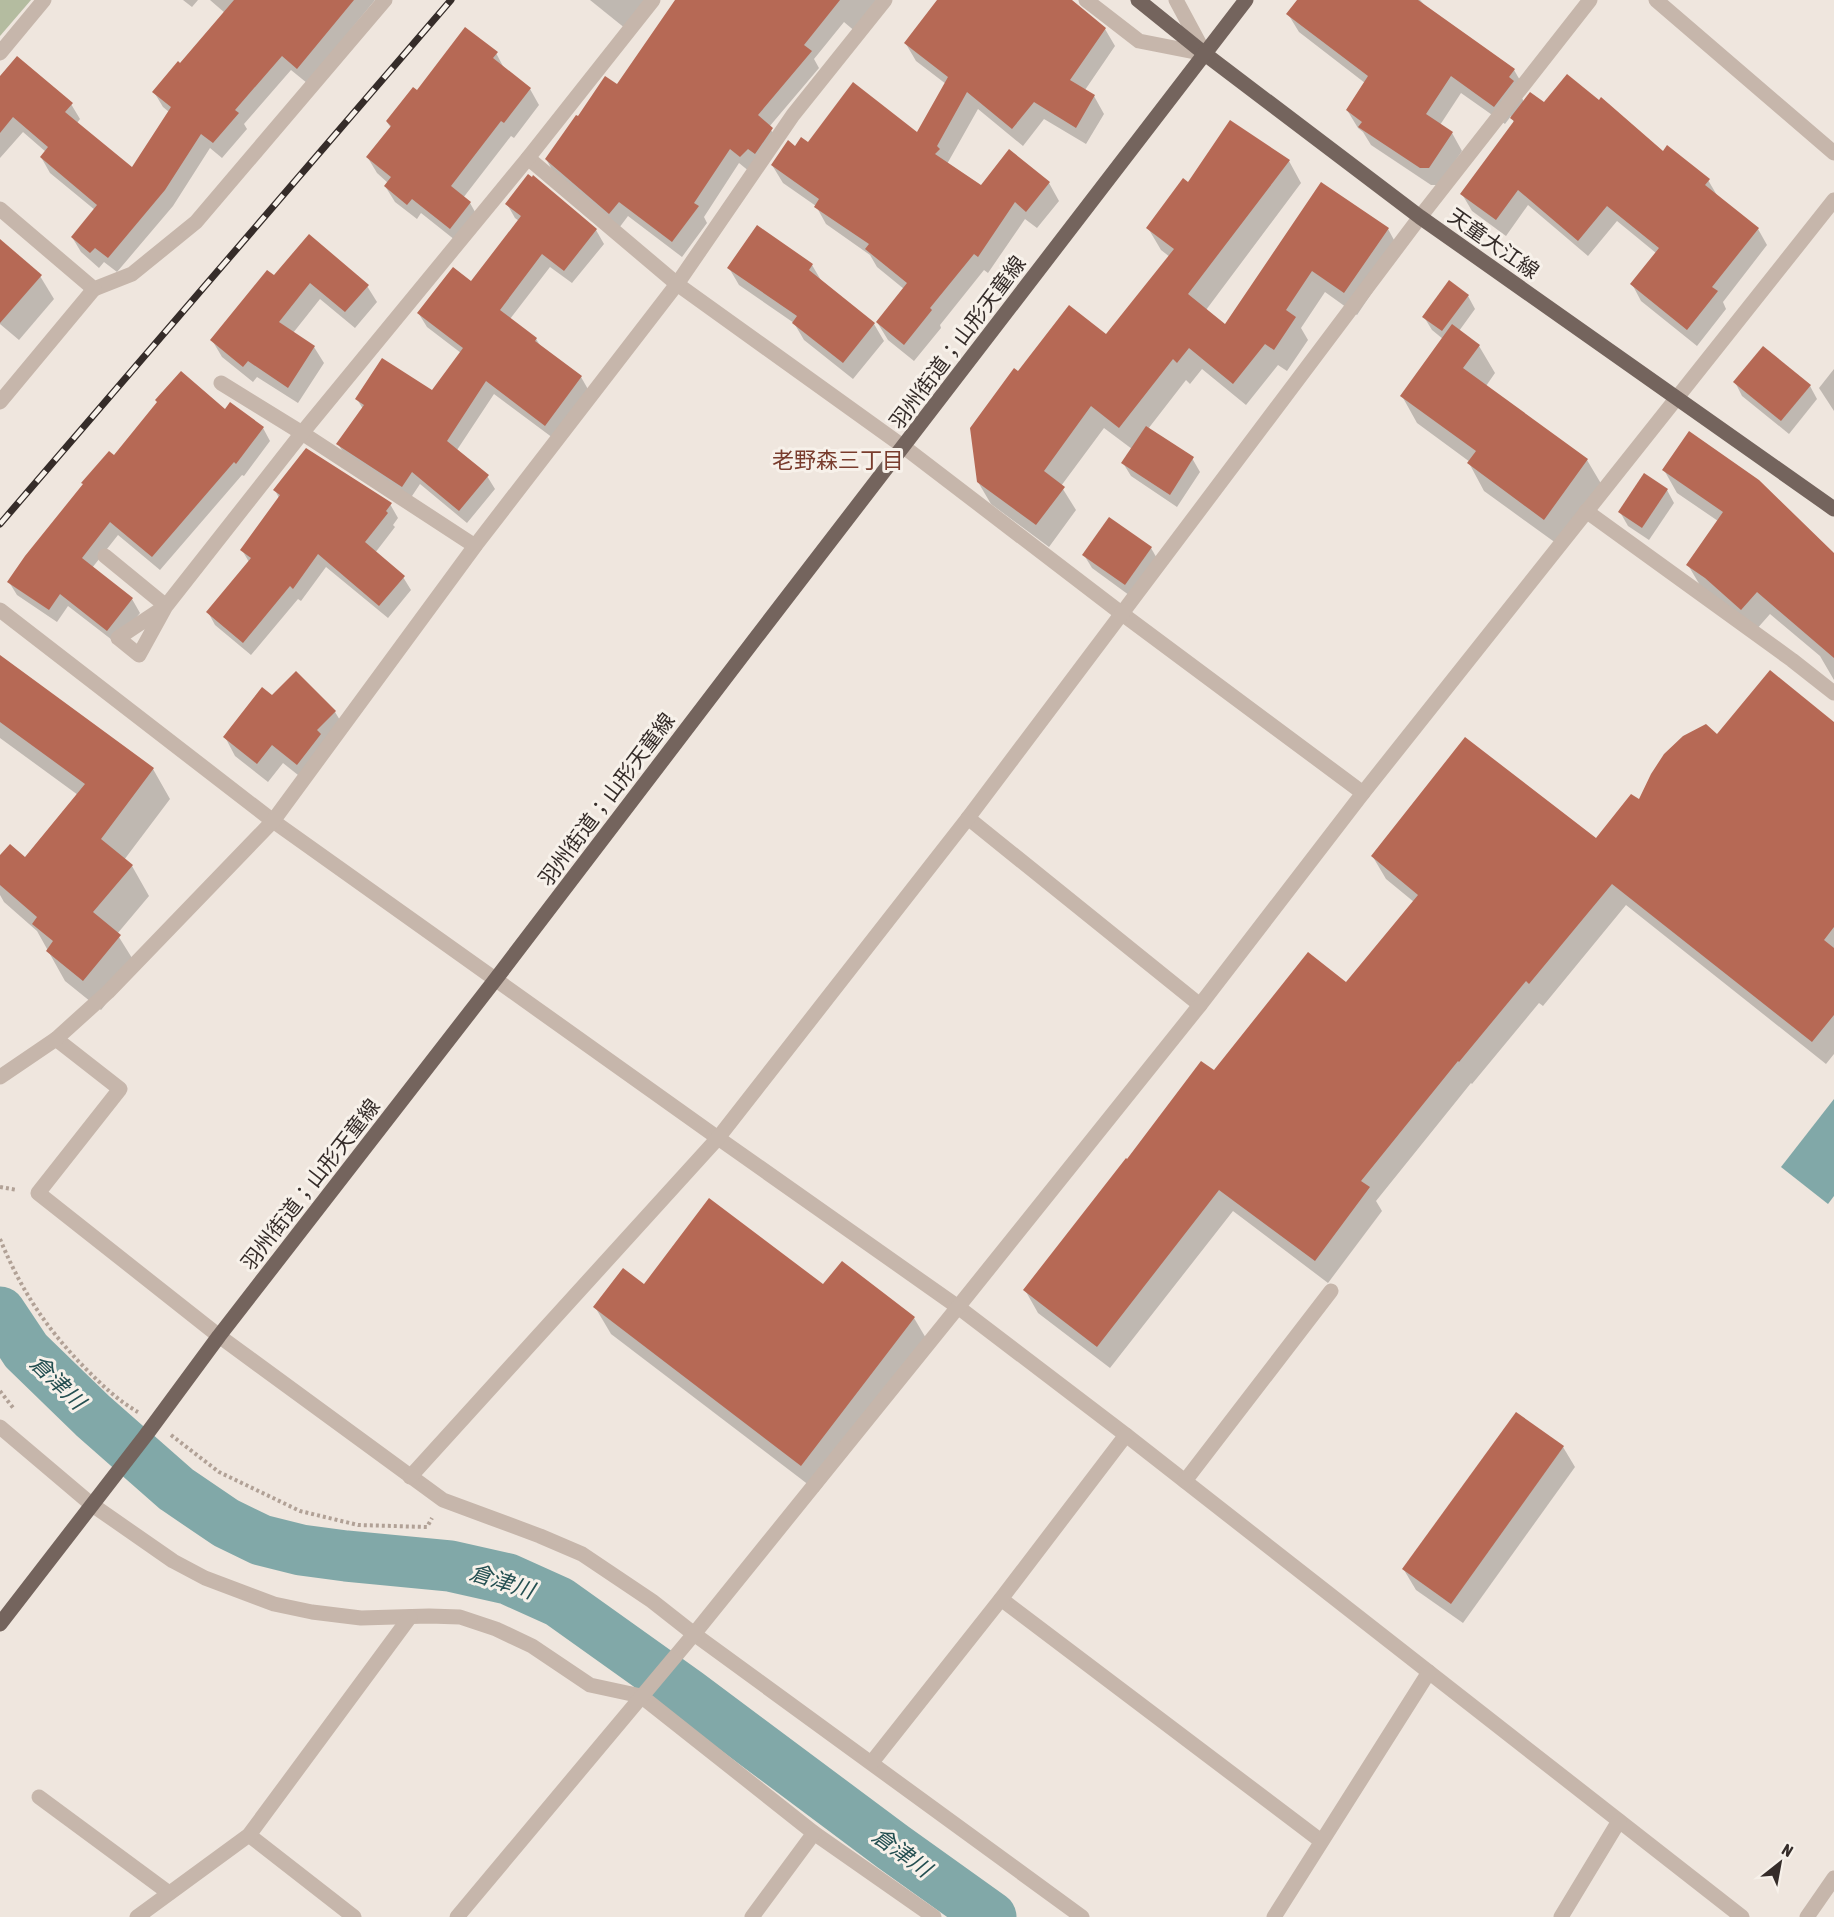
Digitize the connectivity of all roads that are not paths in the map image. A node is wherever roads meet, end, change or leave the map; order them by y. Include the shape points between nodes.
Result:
1 (44, 0) edge
2 (385, 0) edge
3 (653, 0) edge
4 (885, 0) edge
5 (1086, 0) edge
6 (1138, 0) edge
7 (1176, 0) edge
8 (1246, 0) edge
9 (1590, 0) edge
10 (1656, 0) edge
11 (0, 53) edge
12 (1205, 54) junction
13 (1834, 153) edge
14 (528, 158) junction
15 (1834, 200) edge
16 (0, 208) edge
17 (1420, 217) junction
18 (677, 284) junction
19 (94, 290) junction
20 (221, 383) dead end
21 (1676, 397) junction
22 (0, 402) edge
23 (302, 433) junction
24 (904, 447) junction
25 (1834, 509) edge
26 (1586, 512) junction
27 (475, 546) junction
28 (105, 556) dead end
29 (0, 610) edge
30 (1121, 613) junction
31 (1834, 693) edge
32 (1363, 793) junction
33 (968, 818) junction
34 (273, 821) junction
35 (495, 980) junction
36 (1200, 1005) junction
37 (56, 1039) junction
38 (0, 1077) edge
39 (717, 1138) junction
40 (1331, 1291) dead end
41 (958, 1307) junction
42 (219, 1336) junction
43 (0, 1427) edge
44 (1126, 1435) junction
45 (410, 1476) junction
46 (1185, 1481) junction
47 (95, 1499) junction
48 (1001, 1599) junction
49 (410, 1617) junction
50 (0, 1624) edge
51 (694, 1634) junction
52 (1429, 1672) junction
53 (641, 1696) junction
54 (872, 1762) junction
55 (39, 1797) dead end
56 (1619, 1821) junction
57 (814, 1833) junction
58 (249, 1835) junction
59 (1321, 1841) junction
60 (1834, 1878) edge
61 (169, 1893) junction
62 (137, 1917) edge
63 (354, 1917) edge
64 (457, 1917) edge
65 (752, 1917) edge
66 (934, 1917) edge
67 (1082, 1917) edge
68 (1274, 1917) edge
69 (1561, 1917) edge
70 (1742, 1917) edge
71 (1807, 1917) edge

1 - 11 street
2 - 19 street via 196,222 132,274
3 - 14 street
4 - 18 street via 793,115
5 - 12 street via 1139,41
6 - 12 main road, 天童大江線
7 - 12 street
8 - 12 main road, 羽州街道；山形天童線
9 - 17 street
10 - 13 street
12 - 17 main road, 天童大江線
12 - 24 main road, 羽州街道；山形天童線
14 - 18 street
14 - 23 street
15 - 21 street
16 - 19 street
17 - 21 main road, 天童大江線
17 - 30 street
18 - 24 street
18 - 27 street
19 - 22 street
20 - 23 street
21 - 25 main road, 天童大江線
21 - 26 street
23 - 27 street
23 - 28 street via 166,606
24 - 30 street
24 - 35 main road, 羽州街道；山形天童線
26 - 31 street
26 - 32 street
27 - 34 street
29 - 34 street
30 - 32 street
30 - 33 street
32 - 36 street
33 - 36 street
33 - 39 street
34 - 35 street
34 - 37 street via 108,993
35 - 39 street
35 - 42 main road, 羽州街道；山形天童線
36 - 41 street
37 - 38 street
37 - 42 street via 120,1089 38,1193
39 - 41 street
39 - 45 street
40 - 46 street
41 - 44 street
41 - 51 street
42 - 45 street
42 - 47 main road, 羽州街道；山形天童線
43 - 47 street
44 - 46 street
44 - 48 street
45 - 51 street via 443,1500 582,1554
46 - 52 street
47 - 49 street via 173,1561 243,1593 312,1612
47 - 50 main road, 羽州街道；山形天童線
48 - 54 street
48 - 59 street
49 - 53 street via 460,1617 496,1629 532,1646 590,1685
49 - 58 street
51 - 53 street
51 - 54 street
52 - 56 street
52 - 59 street
53 - 57 street
53 - 64 street
54 - 67 street
55 - 61 street
56 - 69 street
56 - 70 street
57 - 65 street
57 - 66 street
58 - 61 street
58 - 63 street
59 - 68 street
60 - 71 street
61 - 62 street

